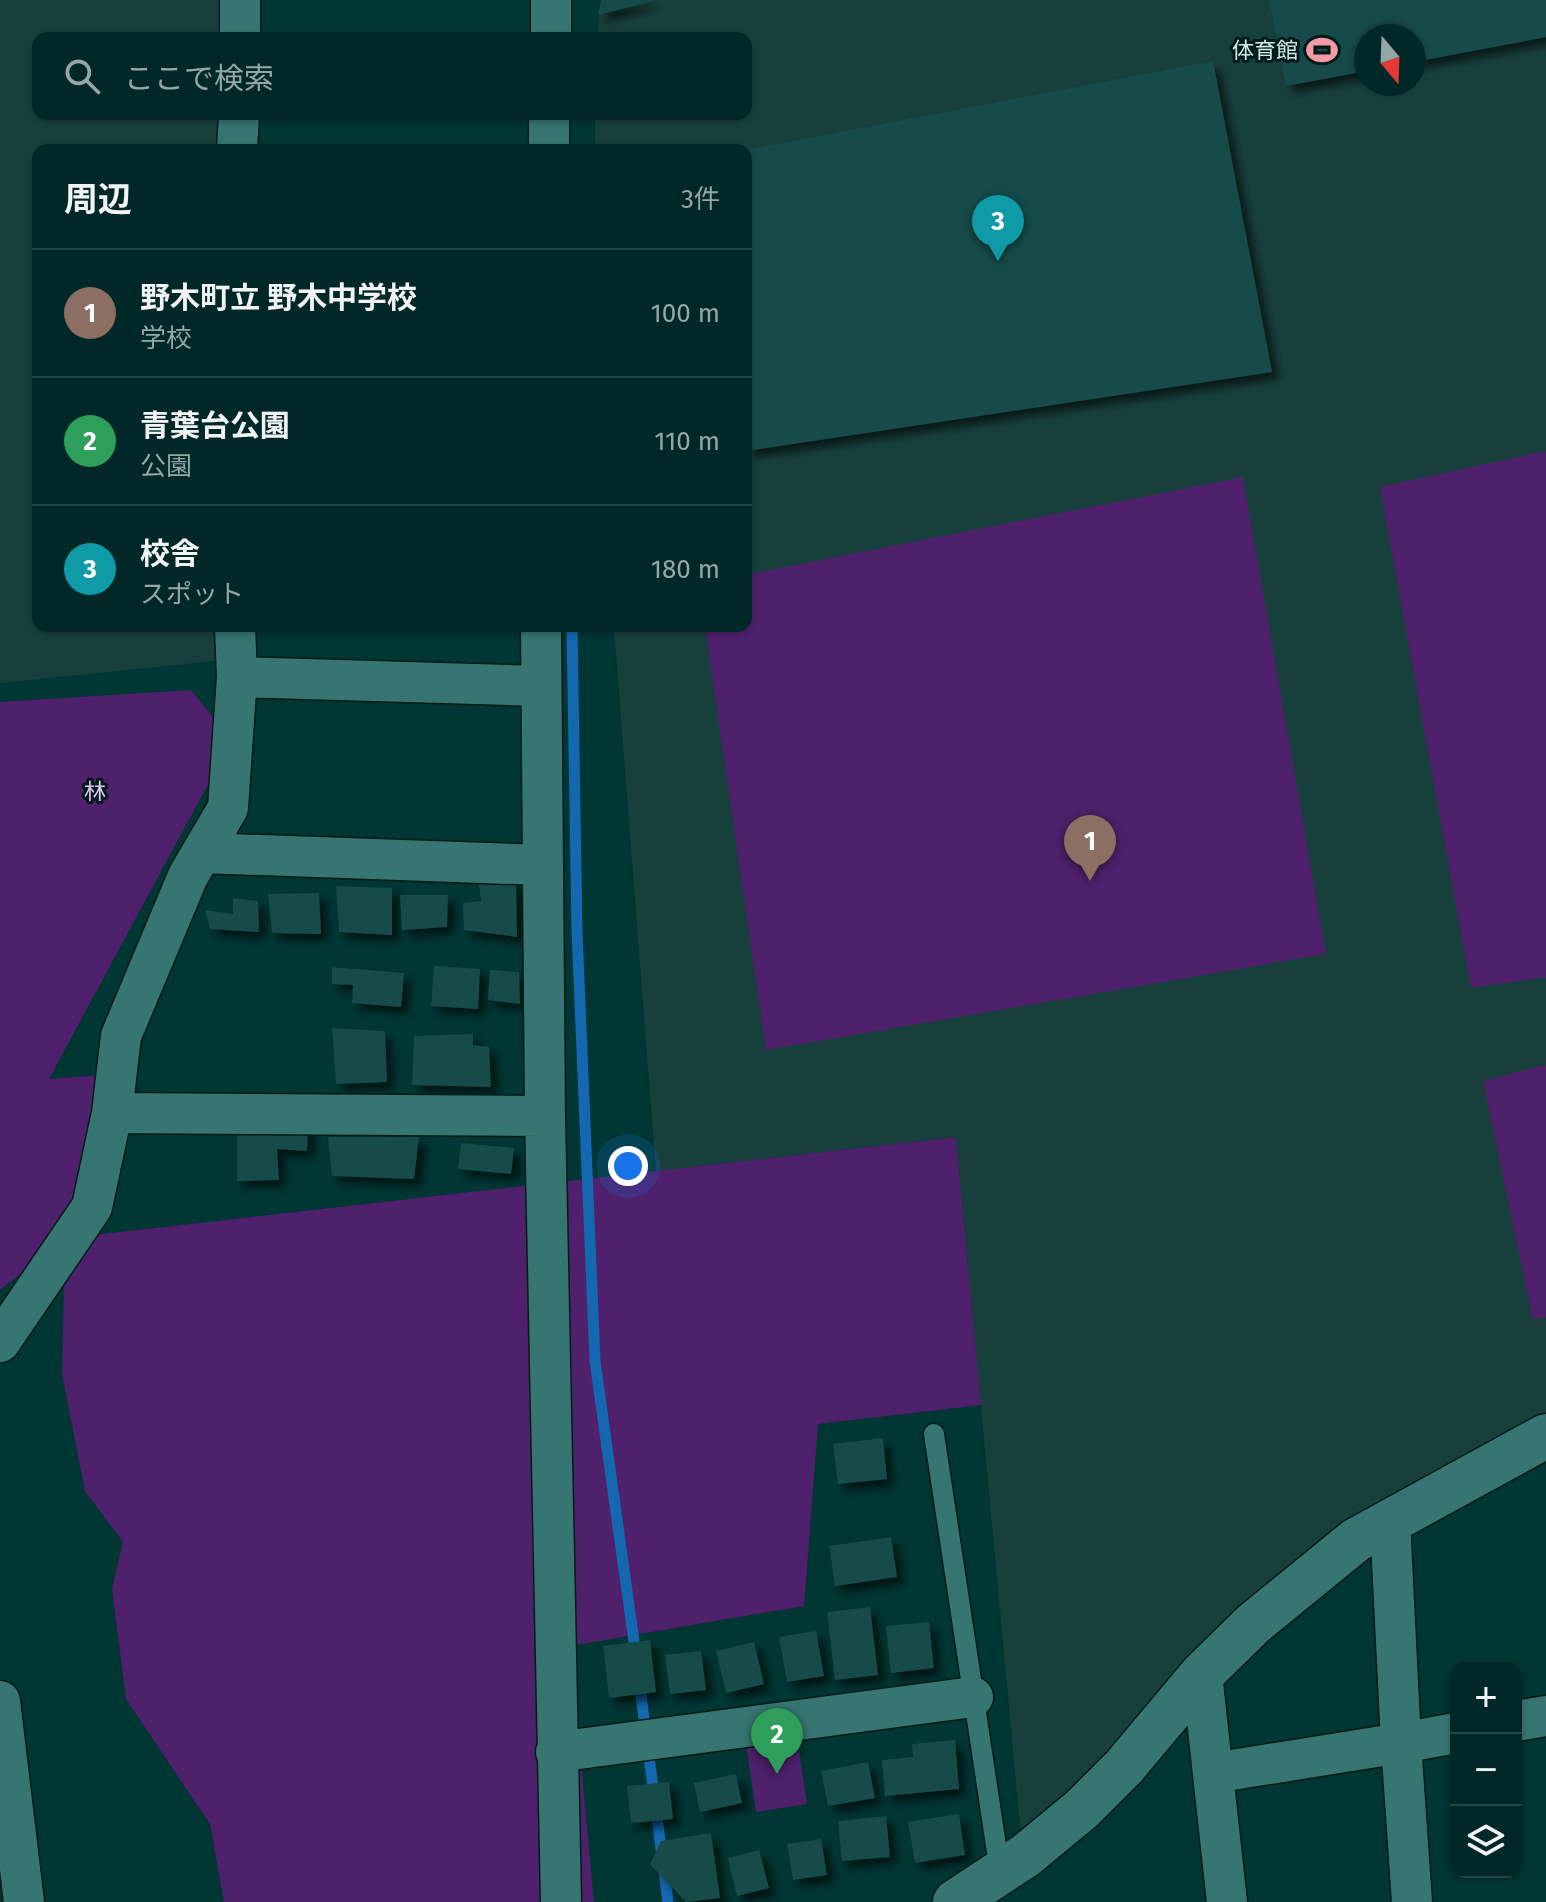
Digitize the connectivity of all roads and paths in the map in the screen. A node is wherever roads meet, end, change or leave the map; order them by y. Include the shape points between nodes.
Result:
1 (240, 0) edge
2 (551, 0) edge
3 (240, 32) edge
4 (551, 32) edge
5 (239, 120) edge
6 (549, 120) edge
7 (237, 144) edge
8 (549, 144) edge
9 (235, 632) edge
10 (541, 632) edge
11 (237, 677) junction
12 (540, 686) junction
13 (202, 853) junction
14 (542, 865) junction
15 (112, 1113) junction
16 (545, 1116) junction
17 (0, 1342) edge
18 (934, 1434) dead end
19 (1546, 1436) edge
20 (1390, 1520) junction
21 (1202, 1674) junction
22 (973, 1697) junction
23 (0, 1701) edge
24 (1546, 1716) edge
25 (1522, 1720) edge
26 (1450, 1734) edge
27 (1401, 1743) junction
28 (556, 1752) junction
29 (1213, 1773) junction
30 (1000, 1872) junction
31 (24, 1902) edge
32 (561, 1902) edge
33 (955, 1902) edge
34 (1227, 1902) edge
35 (1412, 1902) edge

1 - 3 street
2 - 4 street
5 - 7 street
6 - 8 street
9 - 11 street
10 - 12 street
11 - 12 street
11 - 13 street via 228,808
12 - 14 street
13 - 14 street
13 - 15 street via 121,1036
14 - 16 street
15 - 16 street
15 - 17 street via 92,1207
16 - 28 street
18 - 22 lane
19 - 20 street
20 - 21 street via 1356,1540 1253,1624
20 - 27 street
21 - 29 street
21 - 30 street via 1082,1809
22 - 28 street
22 - 30 lane
23 - 31 street
24 - 25 street
26 - 27 street
27 - 29 street
27 - 35 street
28 - 32 street
29 - 34 street
30 - 33 street

